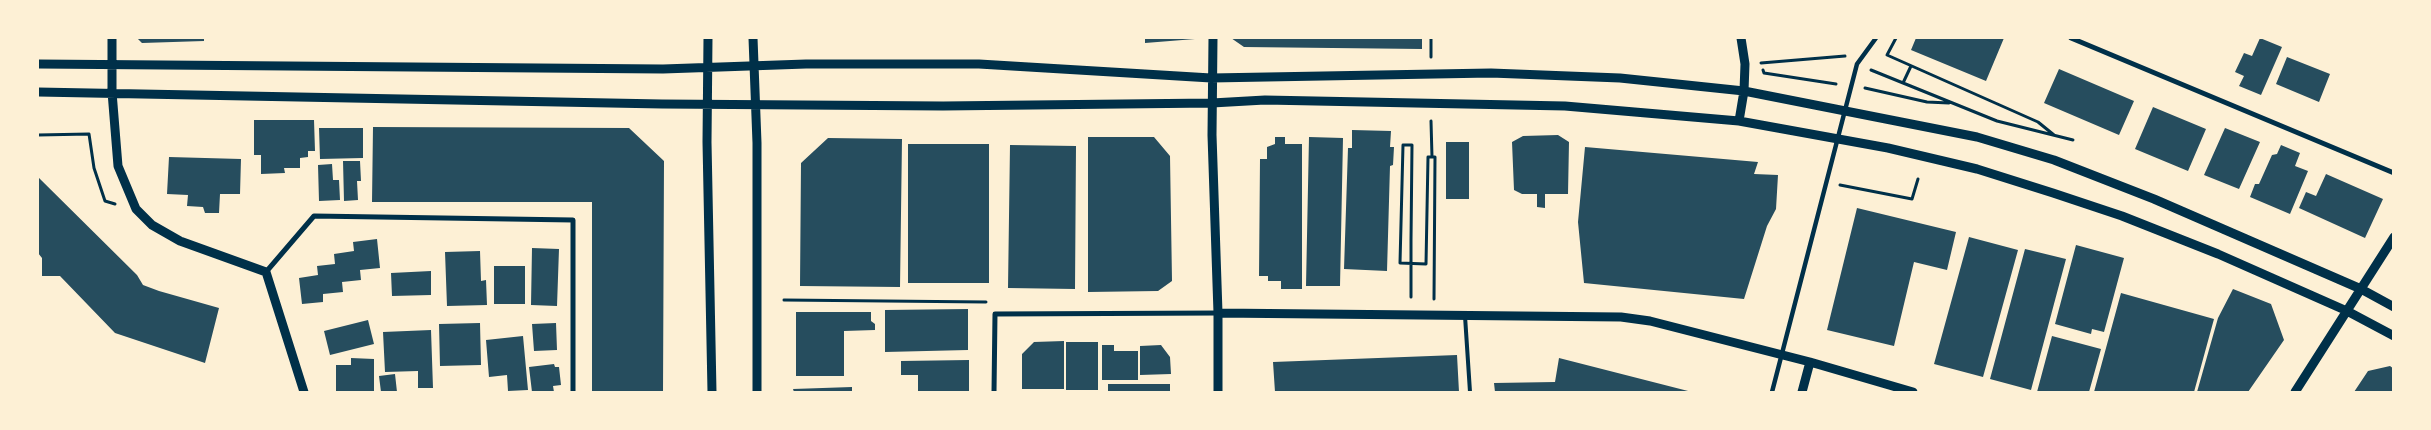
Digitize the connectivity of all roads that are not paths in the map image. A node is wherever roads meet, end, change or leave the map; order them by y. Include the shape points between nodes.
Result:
1 (112, 38) edge
2 (708, 38) edge
3 (753, 38) edge
4 (1213, 38) edge
5 (1741, 38) edge
6 (1876, 38) edge
7 (2071, 38) edge
8 (38, 64) edge
9 (112, 65) junction
10 (754, 65) junction
11 (708, 67) junction
12 (1211, 78) junction
13 (1744, 91) junction
14 (38, 92) edge
15 (112, 92) junction
16 (1212, 103) junction
17 (708, 104) junction
18 (756, 104) junction
19 (1739, 121) junction
20 (2394, 173) edge
21 (2394, 237) edge
22 (266, 272) junction
23 (2361, 288) junction
24 (2394, 307) edge
25 (2348, 312) junction
26 (1218, 313) junction
27 (1465, 316) junction
28 (2394, 336) edge
29 (1810, 362) junction
30 (304, 392) edge
31 (572, 392) edge
32 (712, 392) edge
33 (757, 392) edge
34 (994, 392) edge
35 (1218, 392) edge
36 (1470, 392) edge
37 (1772, 392) edge
38 (1802, 392) edge
39 (1913, 392) edge
40 (2295, 392) edge

1 - 9 street
2 - 11 street
3 - 10 street
4 - 12 street
5 - 13 street via 1745,64
6 - 37 street via 1857,64
7 - 20 street
8 - 9 street
9 - 11 street
9 - 15 street
10 - 11 street
10 - 12 street via 979,64
10 - 18 street
11 - 17 street
12 - 13 street via 1491,73 1620,78
12 - 16 street
13 - 19 street
13 - 23 street via 1977,137 2054,160
14 - 15 street
15 - 17 street
15 - 22 street via 118,166 136,209 152,226 180,241
16 - 18 street
16 - 19 street via 1265,100 1565,106
16 - 26 street
17 - 18 street
17 - 32 street
18 - 33 street
19 - 25 street via 1897,150 2036,187 2209,250
21 - 23 street
22 - 30 street
22 - 31 street via 314,216 573,220
23 - 24 street
23 - 25 street
25 - 28 street
25 - 40 street
26 - 27 street
26 - 34 street via 995,314
26 - 35 street
27 - 29 street via 1650,320
27 - 36 lane
29 - 38 street
29 - 39 street

